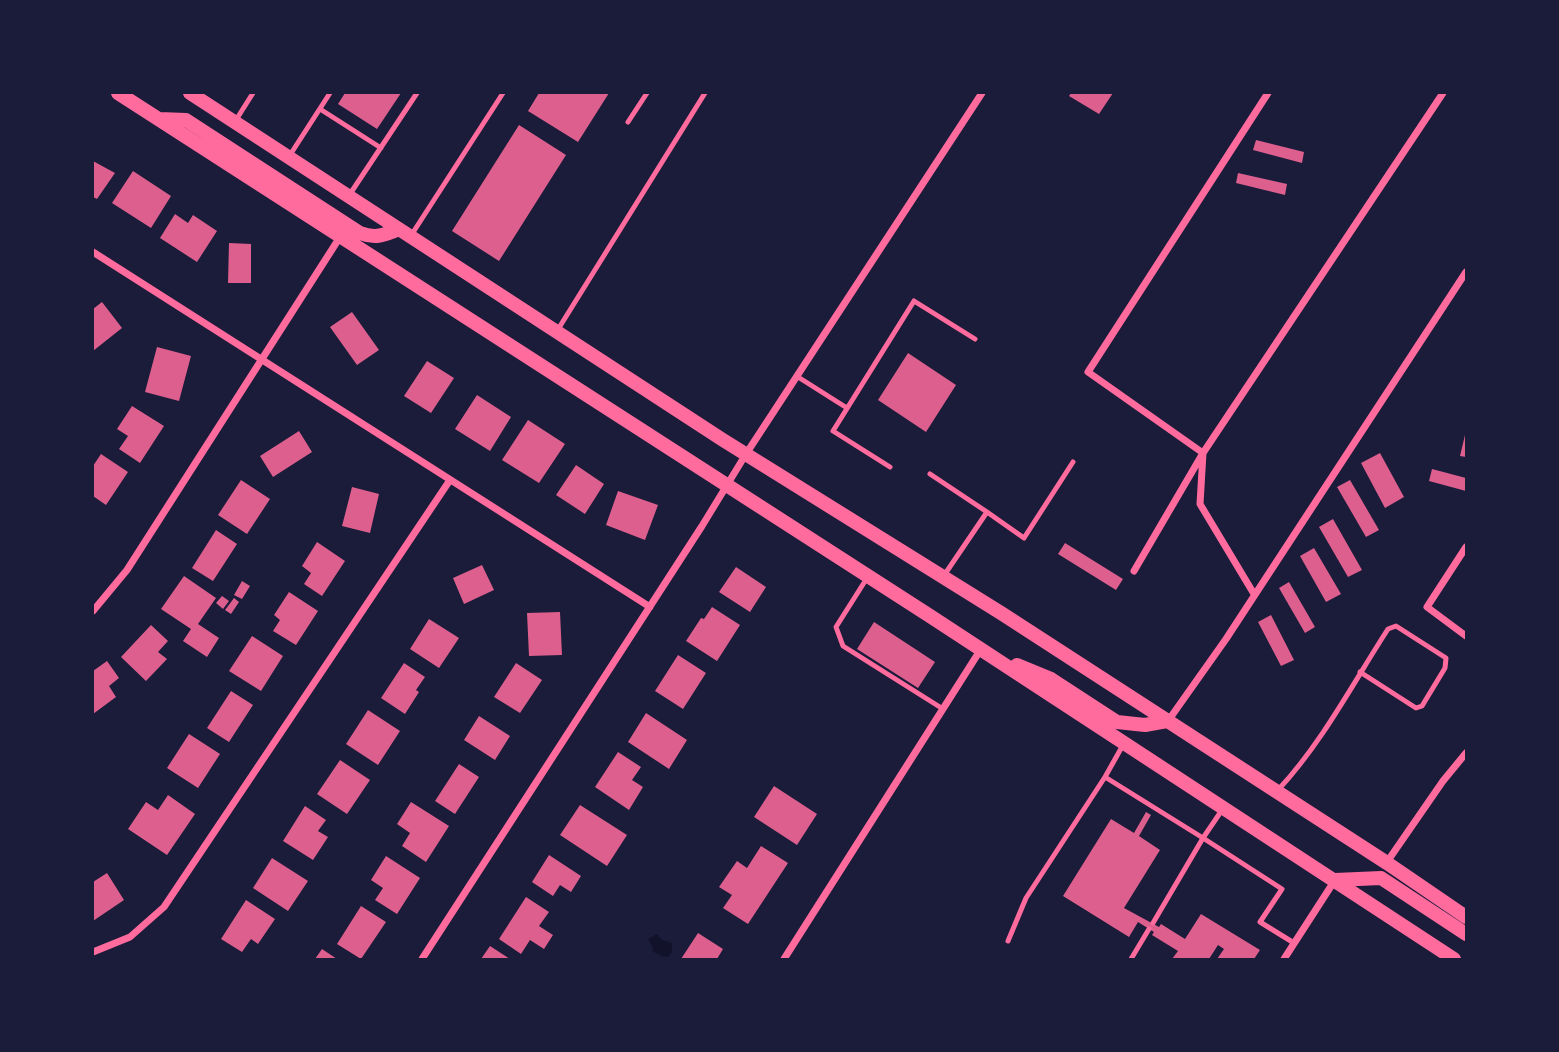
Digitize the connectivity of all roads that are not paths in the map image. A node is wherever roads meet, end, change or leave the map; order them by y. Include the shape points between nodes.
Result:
1 (118, 93) edge
2 (190, 93) edge
3 (253, 93) edge
4 (330, 93) edge
5 (417, 93) edge
6 (503, 93) edge
7 (647, 93) edge
8 (705, 93) edge
9 (982, 93) edge
10 (1268, 93) edge
11 (1443, 93) edge
12 (320, 109) junction
13 (159, 119) junction
14 (234, 122) junction
15 (628, 122) dead end
16 (380, 148) junction
17 (288, 158) junction
18 (349, 197) junction
19 (405, 233) junction
20 (341, 236) junction
21 (93, 252) edge
22 (1466, 272) edge
23 (556, 332) junction
24 (975, 339) dead end
25 (261, 360) junction
26 (798, 377) junction
27 (847, 408) junction
28 (1203, 453) junction
29 (746, 454) junction
30 (1073, 462) dead end
31 (890, 467) dead end
32 (930, 474) dead end
33 (450, 480) junction
34 (727, 485) junction
35 (987, 512) junction
36 (1466, 547) edge
37 (1134, 571) dead end
38 (868, 576) junction
39 (943, 577) junction
40 (1254, 594) junction
41 (650, 607) junction
42 (93, 611) edge
43 (1466, 636) edge
44 (981, 649) junction
45 (1360, 672) junction
46 (943, 709) junction
47 (1167, 721) junction
48 (1124, 744) junction
49 (1466, 753) edge
50 (1105, 777) junction
51 (1275, 793) junction
52 (1224, 808) junction
53 (1203, 838) junction
54 (1387, 863) junction
55 (1335, 880) junction
56 (1466, 917) edge
57 (1466, 934) edge
58 (1008, 941) dead end
59 (1294, 943) junction
60 (93, 952) edge
61 (422, 959) edge
62 (785, 959) edge
63 (1131, 959) edge
64 (1284, 959) edge
65 (1454, 959) edge

1 - 13 main road
2 - 14 main road
3 - 14 lane
4 - 12 lane
5 - 16 lane
6 - 19 lane
7 - 15 lane
8 - 23 lane
9 - 26 street
10 - 28 street via 1088,372
11 - 28 street
12 - 16 lane
12 - 17 lane
13 - 19 main road via 186,120 360,233
13 - 20 main road
14 - 17 main road
16 - 18 lane
17 - 18 main road
18 - 19 main road
19 - 23 main road
20 - 25 street
20 - 34 main road
21 - 25 street
22 - 40 street
23 - 29 main road
24 - 27 lane via 914,301
25 - 33 street
25 - 42 street via 127,570
26 - 27 lane
26 - 29 street
27 - 31 lane via 833,431
28 - 37 street
28 - 40 street via 1200,504
29 - 34 street
29 - 39 main road
30 - 35 lane via 1024,537
32 - 35 lane
33 - 41 street
33 - 60 street via 164,906 130,937
34 - 38 main road
34 - 41 street
35 - 39 lane
36 - 43 street via 1427,607
38 - 44 main road
38 - 46 lane via 836,627 843,646
39 - 47 main road
40 - 47 street
41 - 61 street
44 - 46 street
44 - 47 main road via 1051,679 1117,722 1145,725
44 - 48 main road
45 - 45 lane via 1388,629 1396,626 1446,658 1445,668 1422,706 1416,708
45 - 51 lane via 1302,764
46 - 62 street
47 - 51 main road
48 - 50 lane
48 - 52 main road
49 - 54 street
50 - 53 lane
50 - 58 lane via 1026,898
51 - 54 main road
52 - 53 lane
52 - 55 main road
53 - 59 lane via 1282,889 1260,922
53 - 63 lane
54 - 56 main road
55 - 57 main road via 1381,878
55 - 59 street
55 - 65 main road
59 - 64 street

